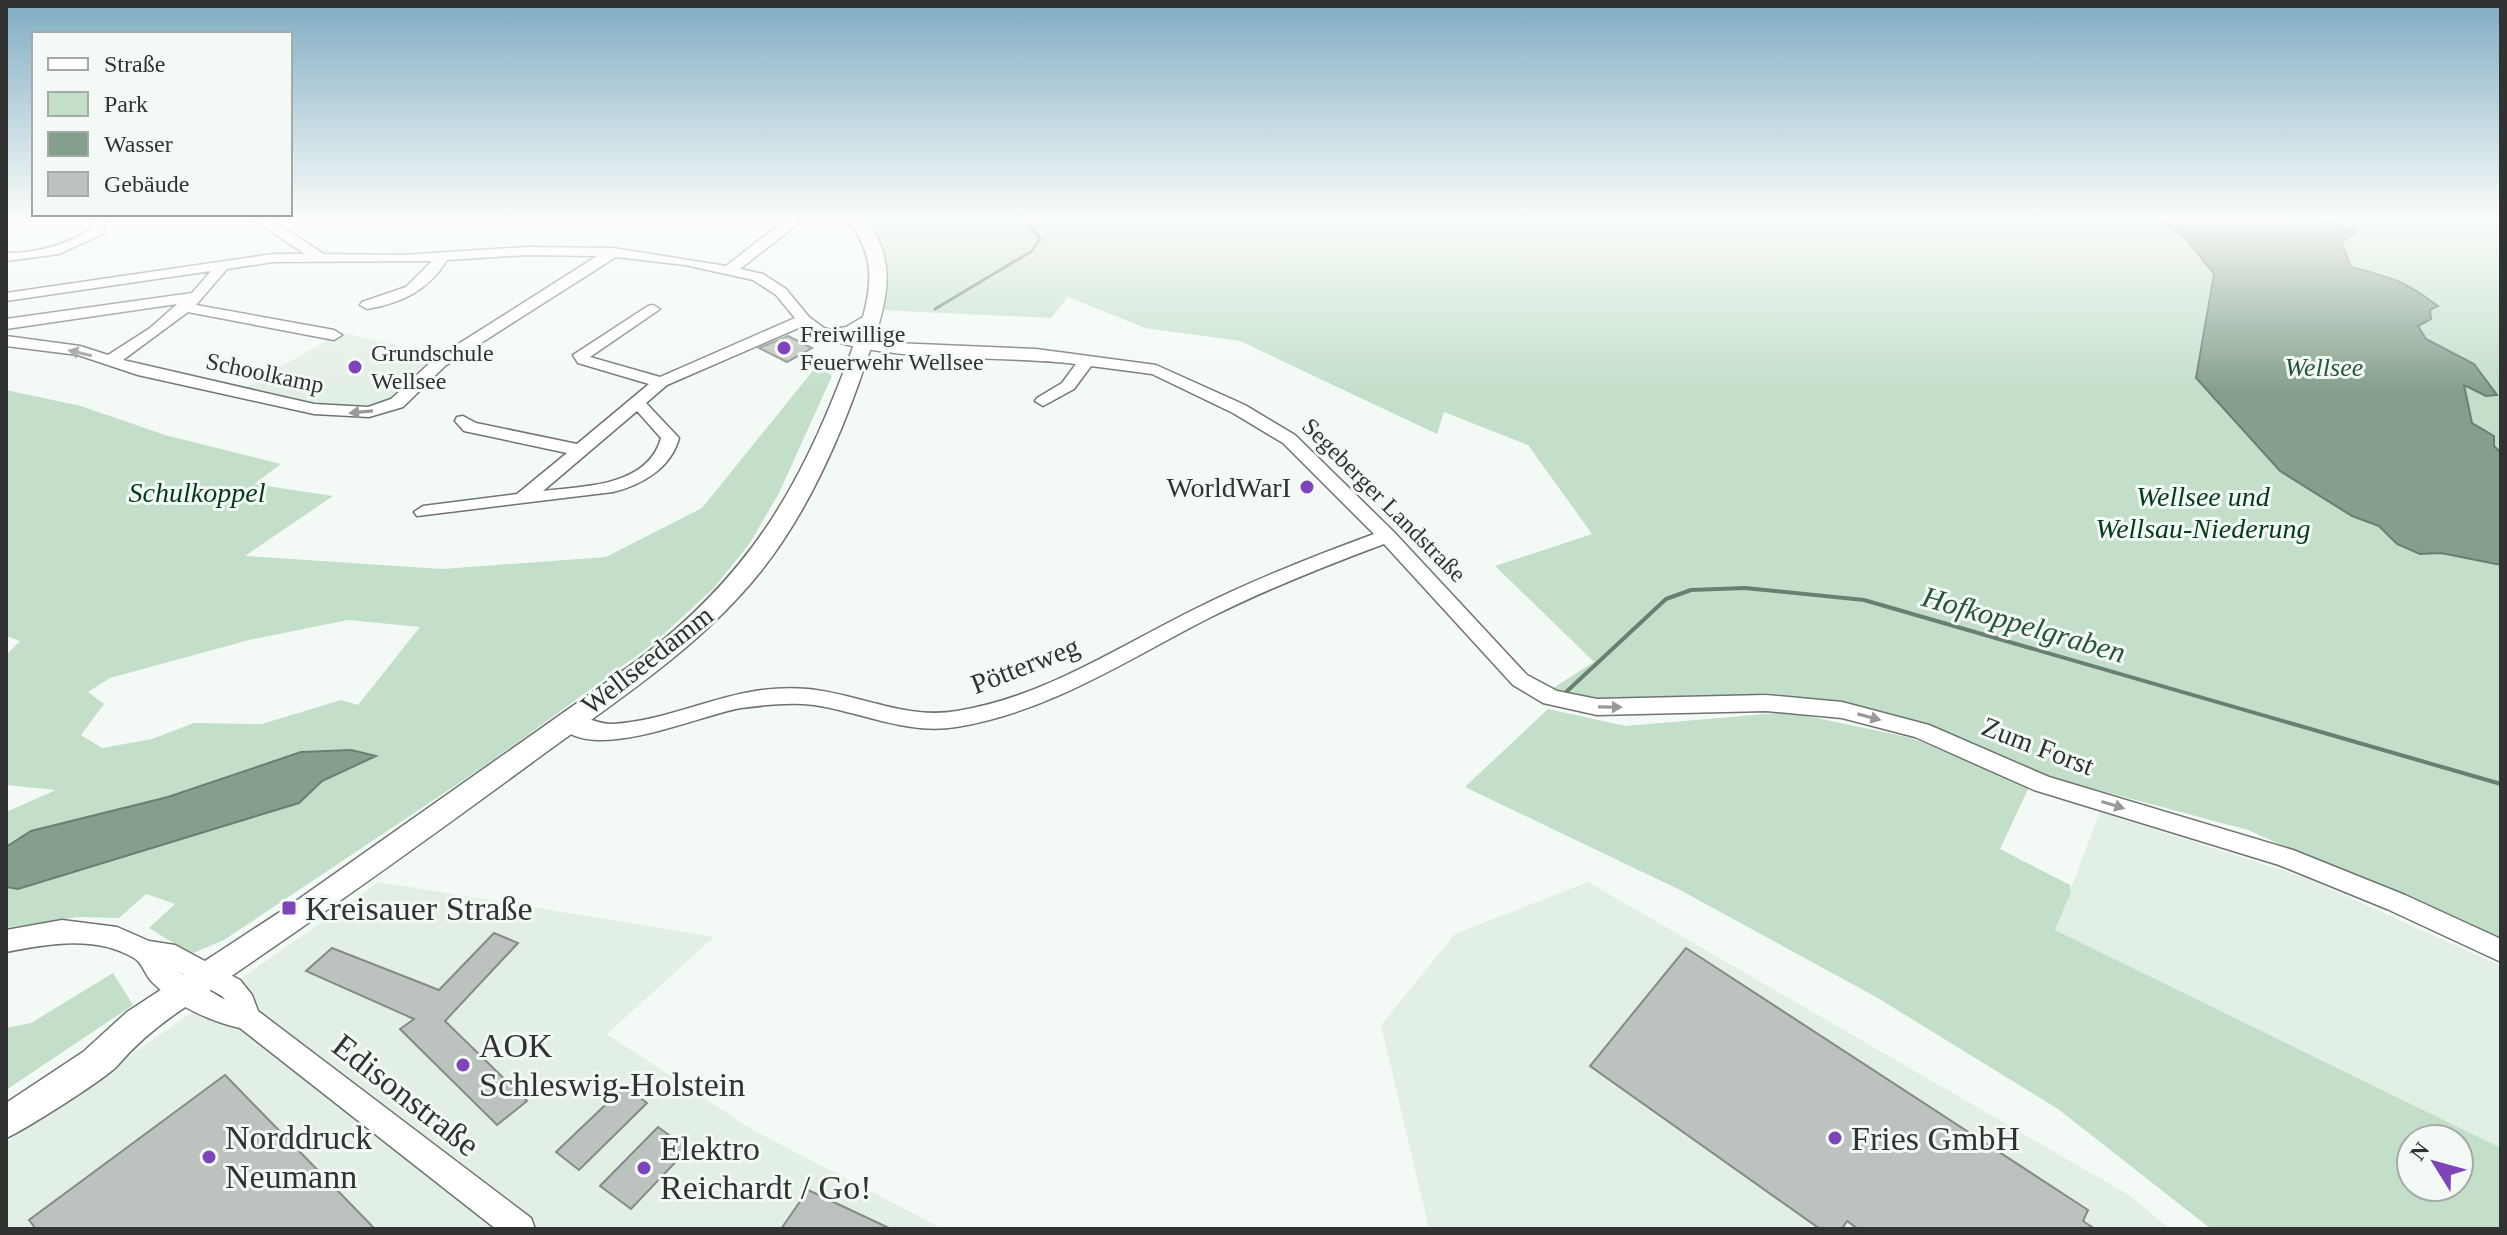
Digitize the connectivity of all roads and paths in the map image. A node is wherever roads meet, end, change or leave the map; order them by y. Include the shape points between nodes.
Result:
1 (158, 275) edge
2 (214, 275) edge
3 (432, 275) edge
4 (578, 275) edge
5 (747, 275) edge
6 (880, 275) edge
7 (6, 297) edge
8 (190, 302) junction
9 (367, 305) dead end
10 (653, 309) dead end
11 (804, 320) junction
12 (870, 320) junction
13 (6, 324) edge
14 (334, 335) dead end
15 (829, 335) junction
16 (6, 341) edge
17 (861, 345) junction
18 (1087, 360) junction
19 (109, 361) junction
20 (661, 382) junction
21 (1043, 401) dead end
22 (634, 404) junction
23 (463, 421) dead end
24 (579, 450) junction
25 (521, 500) junction
26 (423, 512) dead end
27 (1387, 536) junction
28 (1535, 690) joint
29 (568, 721) junction
30 (6, 941) edge
31 (2501, 951) edge
32 (201, 986) junction
33 (6, 1122) edge
34 (520, 1229) edge

1 - 7 street, Segeberger Landstraße
2 - 8 street
3 - 9 street via 386,302
4 -> 19 street, Schoolkamp via 439,363 420,386 385,409 314,409
5 - 11 street, Segeberger Landstraße via 770,283
6 - 12 main road, Wellseedamm
8 - 13 street
8 - 14 street
8 - 19 street via 144,341
10 - 20 street via 581,355
11 - 15 street, Segeberger Landstraße
11 - 20 street
12 - 15 main road via 851,332
12 - 17 main road, Wellseedamm
15 - 17 street, Segeberger Landstraße
19 -> 16 street, Schoolkamp via 80,351
17 - 18 street, Segeberger Landstraße
17 - 29 main road, Wellseedamm via 806,479 759,558 672,647
18 - 21 street via 1068,386
18 - 27 street, Segeberger Landstraße via 1156,370 1272,427
20 - 22 street
22 - 24 street
22 - 25 street via 645,408 670,438 667,449 643,473 613,487
23 - 24 street via 470,427
24 - 25 street
25 - 26 street
27 - 28 street, Segeberger Landstraße
27 - 29 street, Pötterweg via 1288,573 1012,706 953,721 906,719 812,697 730,702 612,732 585,730
28 -> 31 street, Zum Forst via 1597,707 1766,703 1842,710 1921,731 2042,784 2254,847 2396,902
29 - 32 main road, Wellseedamm via 300,915 270,945
30 - 32 street via 62,931 117,938 147,952 166,980
32 - 33 main road, Wellseedamm via 146,1032
32 - 34 street, Edisonstraße via 226,1015 247,1018

